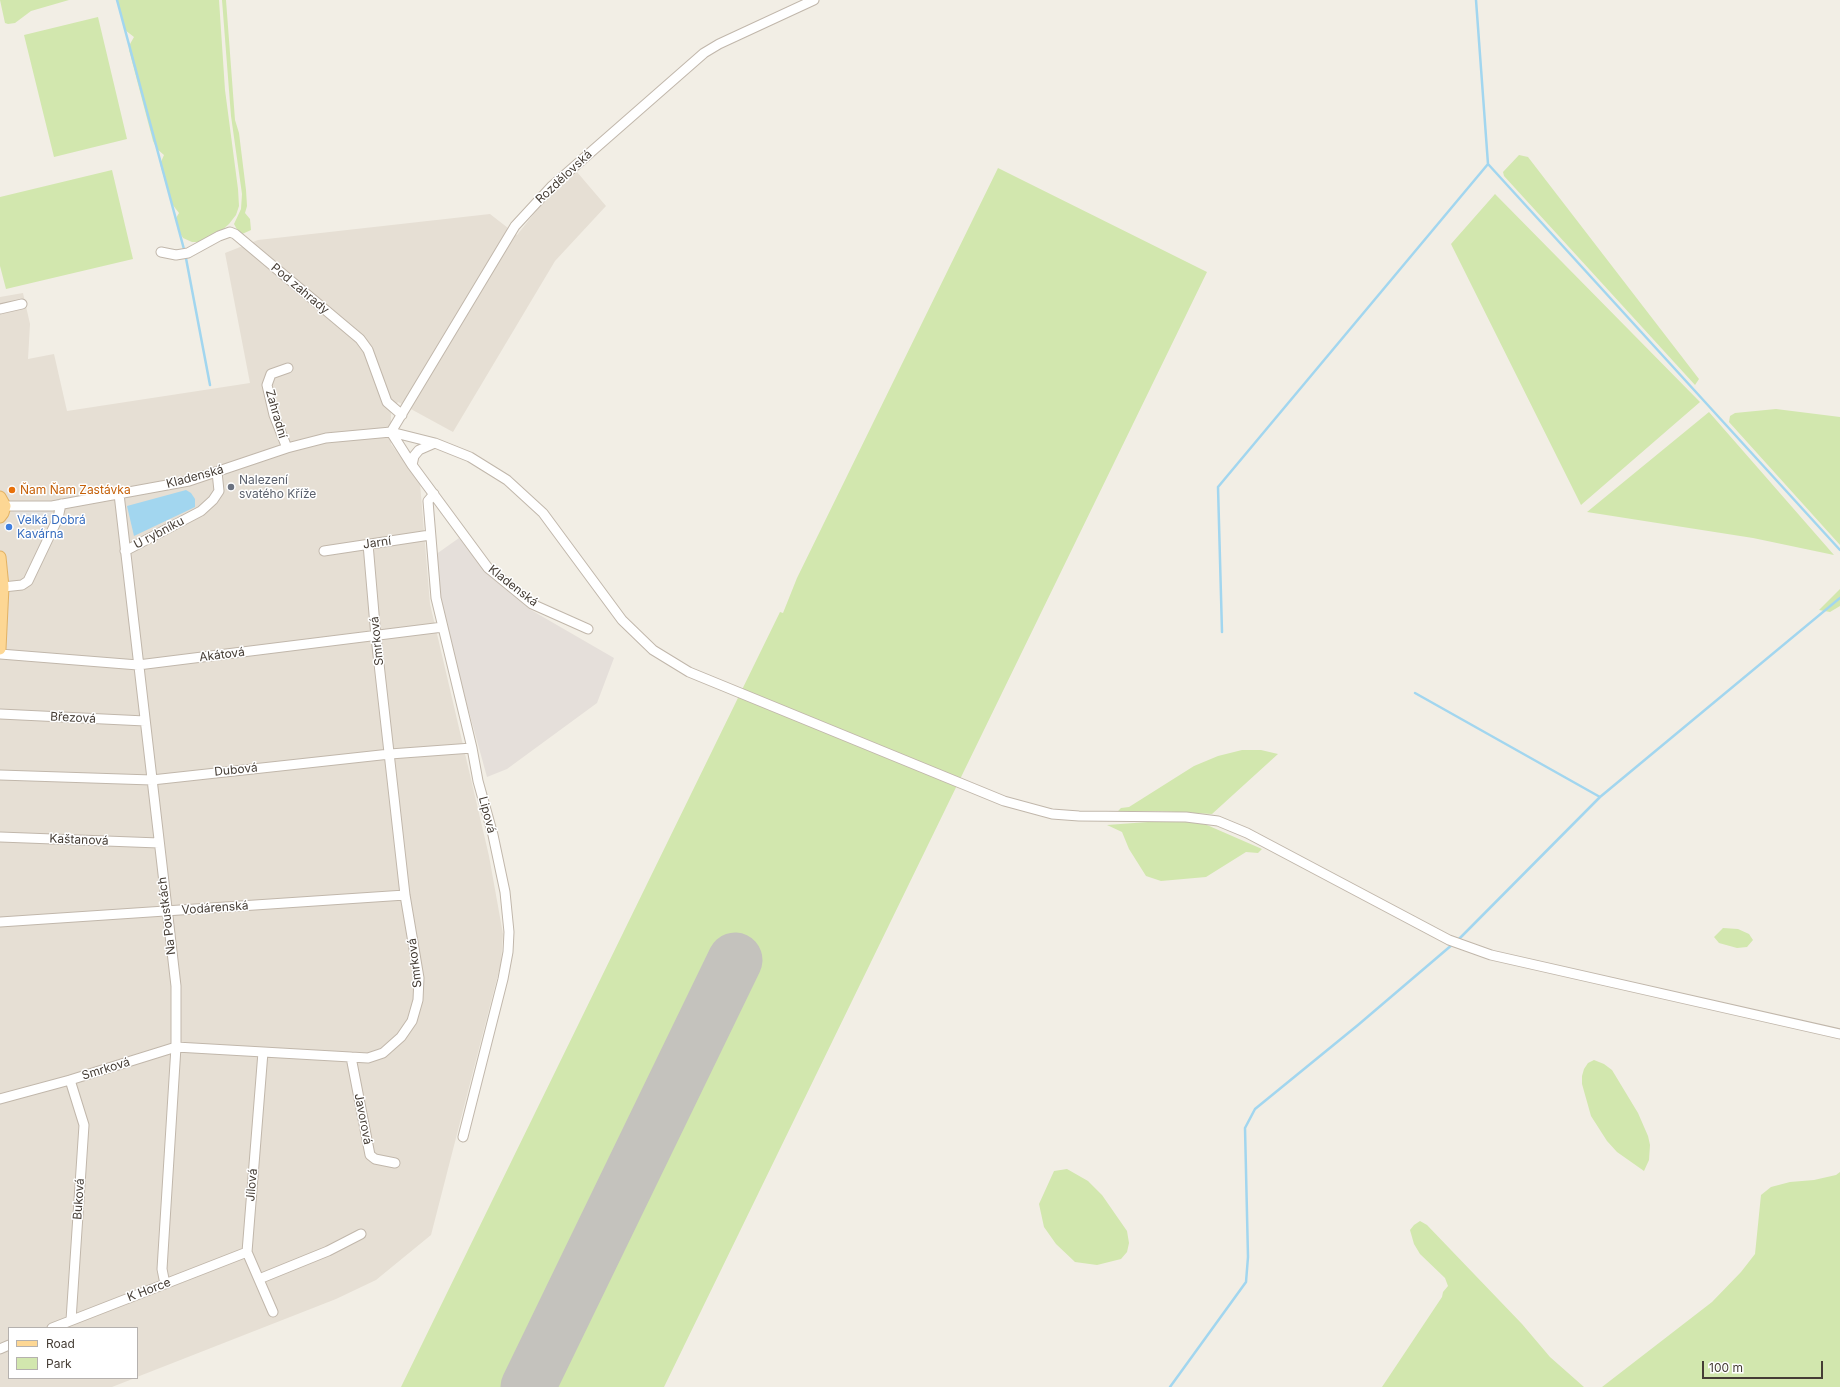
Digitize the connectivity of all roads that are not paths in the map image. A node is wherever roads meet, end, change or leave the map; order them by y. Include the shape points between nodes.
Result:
1 (814, 0) edge
2 (161, 252) dead end
3 (22, 304) dead end
4 (0, 309) edge
5 (288, 368) dead end
6 (402, 415) junction
7 (391, 432) junction
8 (435, 443) junction
9 (286, 448) junction
10 (412, 465) junction
11 (217, 472) junction
12 (119, 494) junction
13 (434, 494) junction
14 (2, 501) edge
15 (61, 504) junction
16 (0, 517) edge
17 (430, 535) junction
18 (368, 544) junction
19 (324, 550) dead end
20 (125, 551) junction
21 (0, 557) edge
22 (2, 588) junction
23 (443, 627) junction
24 (588, 629) dead end
25 (376, 637) junction
26 (0, 649) edge
27 (0, 654) edge
28 (138, 665) junction
29 (0, 714) edge
30 (145, 722) junction
31 (472, 748) junction
32 (390, 754) junction
33 (0, 775) edge
34 (152, 780) junction
35 (0, 837) edge
36 (159, 843) junction
37 (405, 895) junction
38 (167, 911) junction
39 (0, 922) edge
40 (1840, 1034) edge
41 (176, 1047) junction
42 (263, 1052) junction
43 (351, 1057) junction
44 (70, 1080) junction
45 (0, 1099) edge
46 (463, 1137) dead end
47 (395, 1163) dead end
48 (362, 1234) dead end
49 (247, 1252) junction
50 (259, 1279) junction
51 (164, 1284) junction
52 (273, 1312) dead end
53 (71, 1320) junction
54 (54, 1327) edge

1 - 6 street, Rozdělovská via 704,53 551,187 515,226
2 - 6 street, Pod zahrady via 176,255 188,253 219,236 230,232 235,234 360,339 368,350 387,402
3 - 4 street
5 - 9 street, Zahradní via 271,374 267,385
6 - 7 street, Rozdělovská
7 - 8 street
7 - 9 street, Kladenská via 326,438
7 - 10 street, Kladenská
8 - 10 street via 419,450
8 - 40 street via 470,457 507,480 544,513 622,620 653,650 688,672 1004,801 1052,814 1186,817 1218,821 1247,833 1449,940 1491,955
9 - 11 street, Kladenská
10 - 13 street, Kladenská
11 - 12 street, Kladenská via 188,481
11 - 20 street, U rybníku via 219,491 201,511
12 - 15 street, Kladenská
12 - 20 street, U rybníku
13 - 17 street, Lipová via 428,501
13 - 24 street, Kladenská via 488,568 532,604
14 - 15 street, Kladenská via 34,506
14 - 16 main road via 4,513
15 - 22 street via 58,518 28,581 22,585
17 - 18 street, Jarní
17 - 23 street, Lipová via 436,598
18 - 19 street, Jarní
18 - 25 street, Smrková
20 - 28 street, Na Poustkách
21 - 22 main road
22 - 26 main road
23 - 25 street, Akátová
23 - 31 street, Lipová
25 - 28 street, Akátová
25 - 32 street, Smrková
27 - 28 street, Akátová
28 - 30 street, Na Poustkách
29 - 30 street, Březová
30 - 34 street, Na Poustkách
31 - 32 street, Dubová
31 - 46 street, Lipová via 503,884 509,932 503,979
32 - 34 street, Dubová
32 - 37 street, Smrková
33 - 34 street, Dubová
34 - 36 street, Na Poustkách
35 - 36 street, Kaštanová
36 - 38 street, Na Poustkách
37 - 38 street, Vodárenská
37 - 43 street, Smrková via 419,978 418,1000 412,1021 401,1037 382,1053 368,1058
38 - 39 street, Vodárenská
38 - 41 street, Na Poustkách via 176,986
41 - 42 street, Smrková
41 - 44 street, Smrková
41 - 51 street, Na Poustkách via 162,1268
42 - 43 street, Smrková
42 - 49 street, Jílová
43 - 47 street, Javorová via 370,1155 375,1160
44 - 45 street, Smrková
44 - 53 street, Buková via 84,1125
48 - 50 street via 328,1252
49 - 50 street, Jílová
49 - 51 street, K Horce
50 - 52 street, Jílová
51 - 53 street, K Horce
53 - 54 street, K Horce

